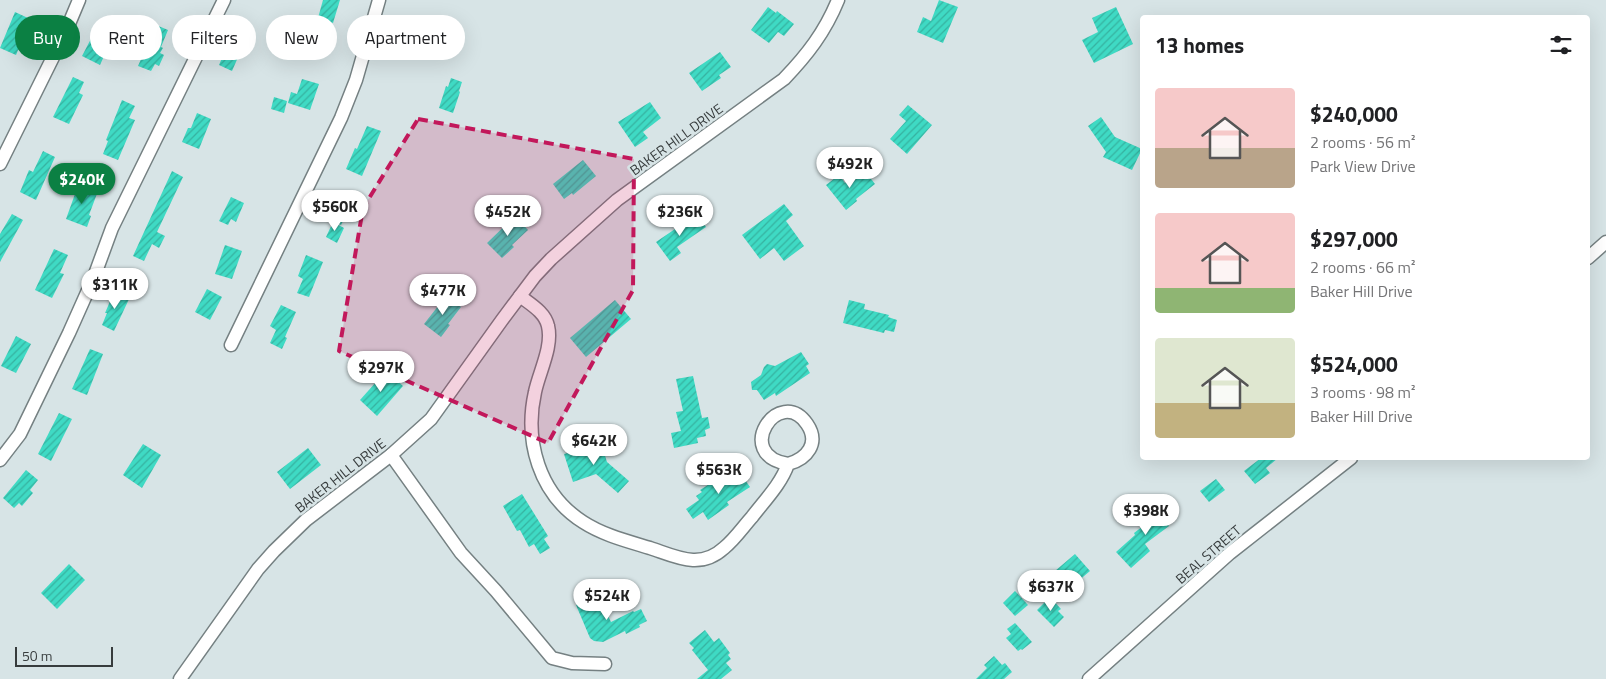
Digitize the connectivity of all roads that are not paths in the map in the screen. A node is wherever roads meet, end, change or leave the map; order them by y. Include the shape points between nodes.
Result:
1 (79, 0) edge
2 (224, 0) edge
3 (379, 0) edge
4 (838, 0) edge
5 (0, 164) edge
6 (1606, 242) edge
7 (1590, 256) edge
8 (520, 296) junction
9 (231, 346) dead end
10 (391, 455) junction
11 (0, 460) edge
12 (1348, 460) edge
13 (788, 464) junction
14 (605, 664) dead end
15 (180, 679) edge
16 (1089, 679) edge

1 - 5 street
2 - 11 street via 112,228 69,333 20,434
3 - 9 street via 356,80 340,118
4 - 8 street, BAKER HILL DRIVE via 816,44 784,79 617,200 551,259
6 - 7 street
8 - 10 street, BAKER HILL DRIVE via 442,406 420,431
8 - 13 street via 538,310 548,326 531,414 536,458 541,475 555,497 584,523 606,534 688,560 713,558 731,542 780,482
10 - 14 street via 461,553 552,658 572,663
10 - 15 street, BAKER HILL DRIVE via 306,520 274,551
12 - 16 street, BEAL STREET via 1230,553
13 - 13 street via 806,455 812,434 802,418 788,413 771,418 762,435 765,451 773,459

